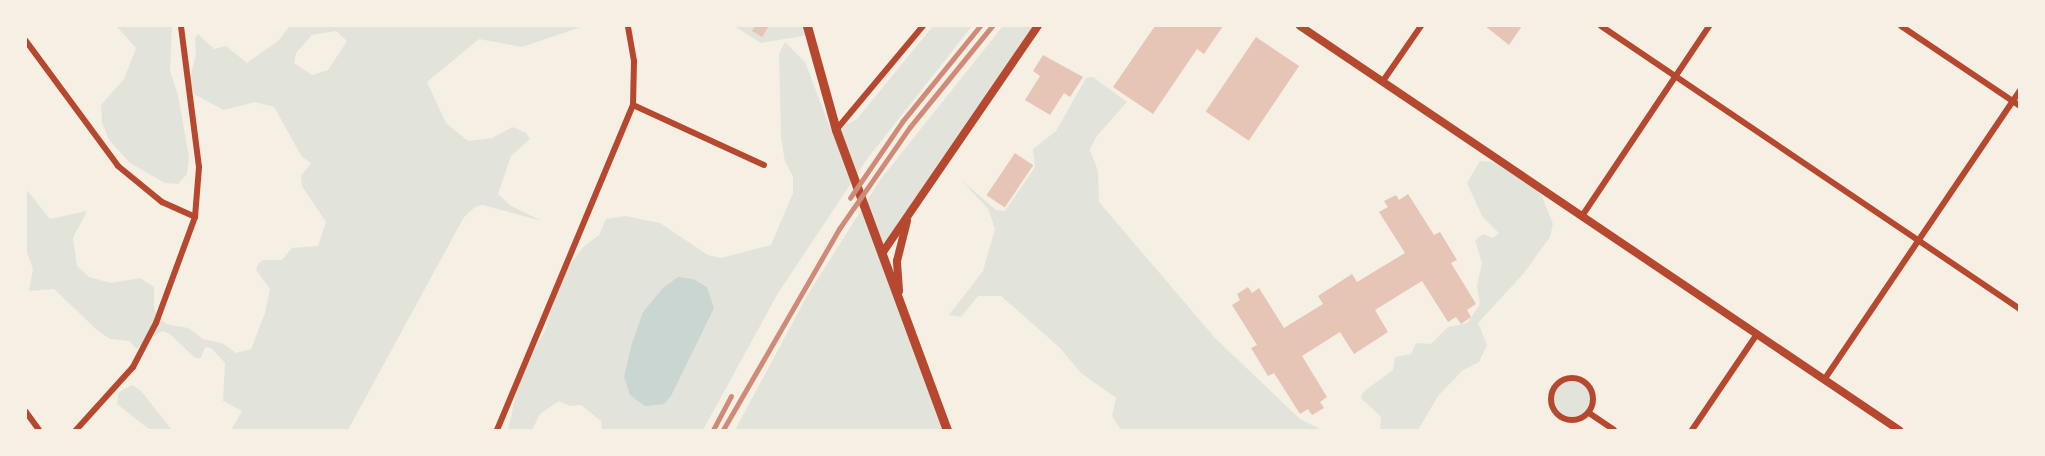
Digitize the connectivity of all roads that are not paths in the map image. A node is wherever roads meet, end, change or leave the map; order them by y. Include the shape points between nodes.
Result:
1 (181, 26) edge
2 (628, 26) edge
3 (807, 26) edge
4 (923, 26) edge
5 (1038, 26) edge
6 (1300, 26) edge
7 (1421, 26) edge
8 (1601, 26) edge
9 (1709, 26) edge
10 (1901, 26) edge
11 (26, 41) edge
12 (1675, 76) junction
13 (1383, 81) junction
14 (2019, 91) edge
15 (2013, 101) junction
16 (633, 105) junction
17 (2019, 106) edge
18 (836, 130) junction
19 (764, 165) dead end
20 (909, 216) junction
21 (1582, 216) junction
22 (195, 217) junction
23 (1918, 240) junction
24 (883, 252) junction
25 (899, 293) junction
26 (2019, 309) edge
27 (1757, 334) junction
28 (1824, 380) junction
29 (26, 412) edge
30 (1589, 413) junction
31 (39, 430) edge
32 (76, 430) edge
33 (497, 430) edge
34 (947, 430) edge
35 (1614, 430) edge
36 (1692, 430) edge
37 (1899, 430) edge

1 - 22 street via 199,167
2 - 16 street via 634,62
3 - 18 main road
4 - 18 street
5 - 20 street
6 - 13 street
7 - 13 street
8 - 12 street
9 - 12 street
10 - 15 street
11 - 22 street via 118,165 162,202
12 - 21 street
12 - 23 street
13 - 21 street
14 - 15 street
15 - 17 street
15 - 23 street
16 - 19 street
16 - 33 street
18 - 24 main road
20 - 24 street
20 - 25 street via 897,261
21 - 27 street
22 - 32 street via 165,303 133,367
23 - 26 street
23 - 28 street
24 - 25 main road
25 - 34 main road
27 - 28 street
27 - 36 street
28 - 37 street
29 - 31 street
30 - 30 street via 1593,394 1587,383 1575,377 1556,385 1550,398 1560,417 1572,420
30 - 35 street

